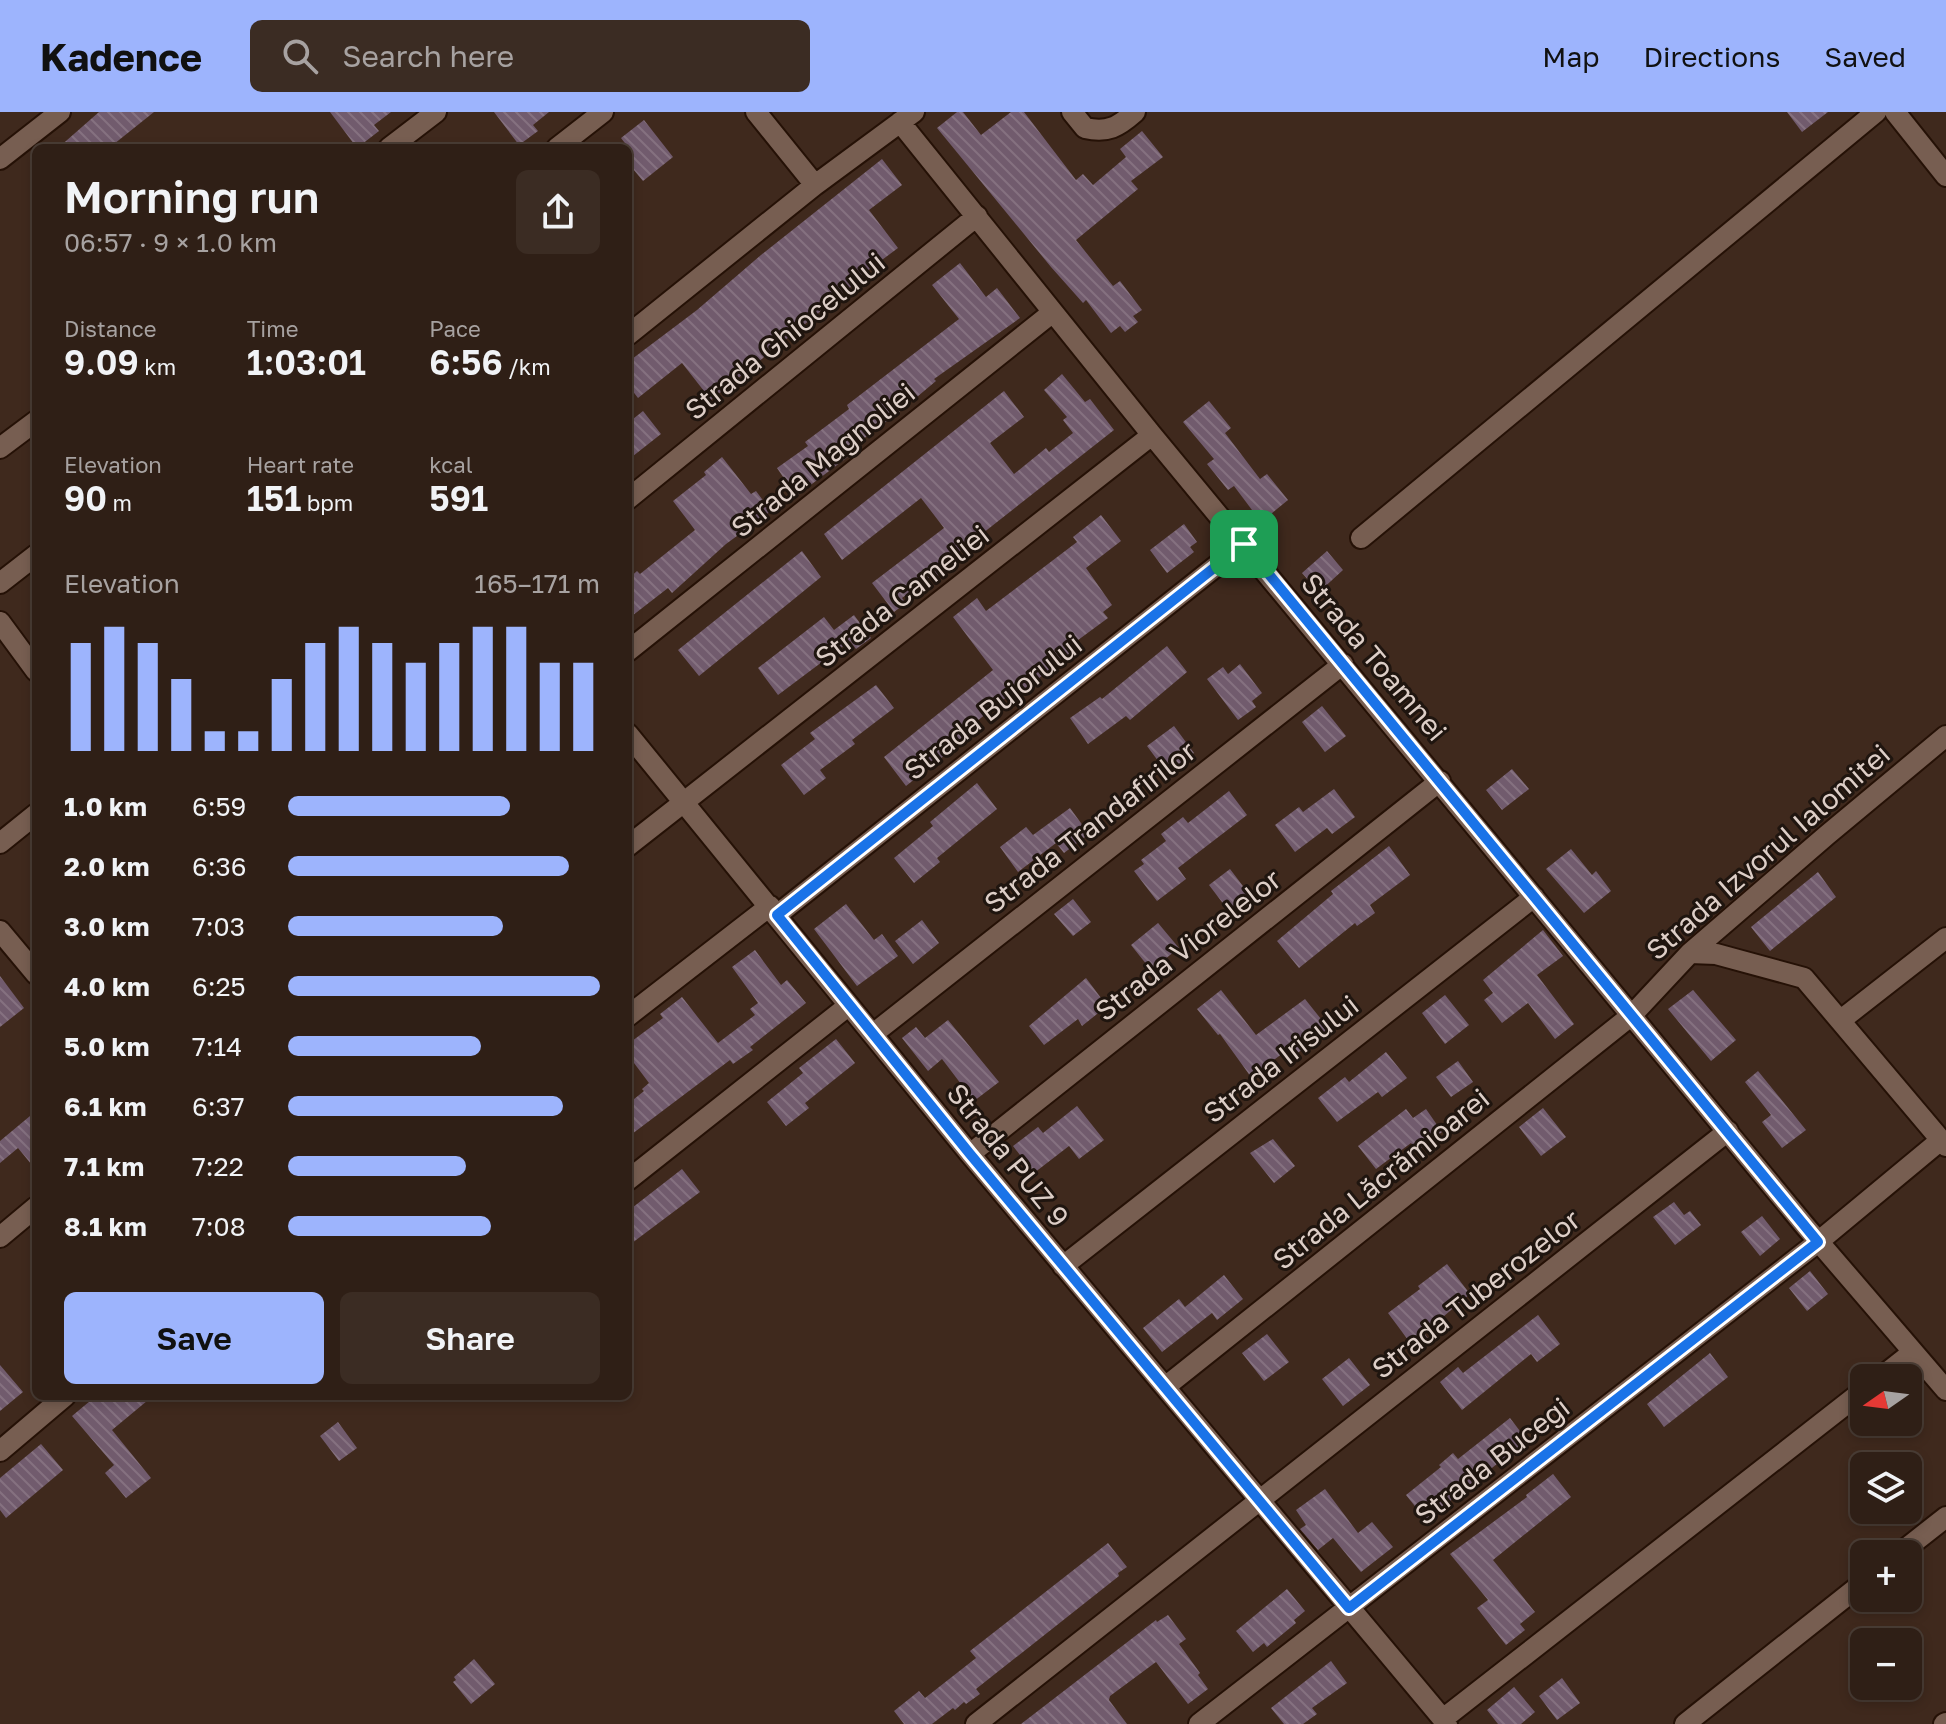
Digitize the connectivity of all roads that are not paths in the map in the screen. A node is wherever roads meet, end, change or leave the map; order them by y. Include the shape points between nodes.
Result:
1 (60, 112) edge
2 (436, 112) edge
3 (603, 112) edge
4 (756, 112) edge
5 (1072, 112) edge
6 (1135, 112) edge
7 (1876, 112) edge
8 (1895, 112) edge
9 (907, 117) edge
10 (394, 144) edge
11 (562, 144) edge
12 (0, 159) edge
13 (1946, 176) edge
14 (815, 185) junction
15 (977, 216) junction
16 (1053, 312) junction
17 (632, 332) edge
18 (32, 424) edge
19 (1152, 435) junction
20 (0, 448) edge
21 (632, 496) edge
22 (1361, 538) dead end
23 (1244, 544) junction
24 (32, 558) edge
25 (0, 583) edge
26 (0, 622) edge
27 (632, 648) edge
28 (1343, 664) junction
29 (32, 666) edge
30 (1946, 736) edge
31 (632, 739) edge
32 (1440, 781) junction
33 (685, 802) junction
34 (32, 817) edge
35 (0, 843) edge
36 (632, 843) edge
37 (1534, 897) junction
38 (773, 910) junction
39 (0, 931) edge
40 (1946, 938) edge
41 (1690, 953) junction
42 (32, 966) edge
43 (848, 1006) junction
44 (632, 1013) edge
45 (1632, 1015) junction
46 (1841, 1020) junction
47 (873, 1034) junction
48 (1728, 1131) junction
49 (1944, 1143) edge
50 (970, 1154) junction
51 (632, 1177) edge
52 (32, 1210) edge
53 (1812, 1235) junction
54 (0, 1237) edge
55 (1063, 1266) junction
56 (1913, 1352) junction
57 (1898, 1364) edge
58 (1939, 1369) edge
59 (1165, 1387) junction
60 (1946, 1390) edge
61 (60, 1400) edge
62 (1850, 1401) edge
63 (0, 1451) edge
64 (1259, 1500) junction
65 (1946, 1517) edge
66 (1917, 1540) edge
67 (1850, 1593) edge
68 (1349, 1608) junction
69 (1445, 1722) edge
70 (976, 1724) edge
71 (1199, 1724) edge
72 (1685, 1724) edge

1 - 12 street
2 - 10 street
3 - 11 street
4 - 14 street
5 - 6 street via 1085,128 1101,132 1116,128
7 - 22 street
8 - 13 street
9 - 14 street
9 - 15 street, Strada Toamnei
14 - 17 street
15 - 16 street, Strada Toamnei
15 - 21 street, Strada Ghiocelului
16 - 19 street, Strada Toamnei
16 - 27 street, Strada Magnoliei
18 - 20 street
19 - 23 street, Strada Toamnei
19 - 33 street, Strada Cameliei
23 - 28 street, Strada Toamnei
23 - 38 street, Strada Bujorului
24 - 25 street
26 - 29 street
28 - 32 street, Strada Toamnei
28 - 47 street, Strada Trandafirilor
30 - 41 street, Strada Izvorul Ialomitei
31 - 33 street, Strada PUZ 9
32 - 37 street, Strada Toamnei
32 - 50 street, Strada Viorelelor
33 - 36 street, Strada Cameliei
33 - 38 street, Strada PUZ 9
34 - 35 street
37 - 45 street, Strada Toamnei
37 - 55 street, Strada Irisului
38 - 43 street, Strada PUZ 9
38 - 44 street, Strada Bujorului
39 - 42 street
40 - 46 street
41 - 45 street, Strada Izvorul Ialomitei
41 - 46 street via 1716,954 1804,978
43 - 47 street, Strada PUZ 9
43 - 51 street
45 - 48 street, Strada Toamnei
45 - 59 street, Strada Lăcrămioarei
46 - 49 street
47 - 50 street, Strada PUZ 9
48 - 53 street, Strada Toamnei
48 - 64 street, Strada Tuberozelor
49 - 53 street, Strada Bucegi
50 - 55 street, Strada PUZ 9
52 - 54 street
53 - 56 street, Strada Toamnei
53 - 68 street, Strada Bucegi
55 - 59 street, Strada PUZ 9
56 - 57 street
56 - 58 street, Strada Toamnei
58 - 60 street, Strada Toamnei
59 - 64 street, Strada PUZ 9
61 - 63 street
62 - 69 street
64 - 68 street, Strada PUZ 9
64 - 70 street, Strada Tuberozelor
65 - 66 street
67 - 72 street
68 - 69 street, Strada PUZ 9
68 - 71 street, Strada Bucegi

